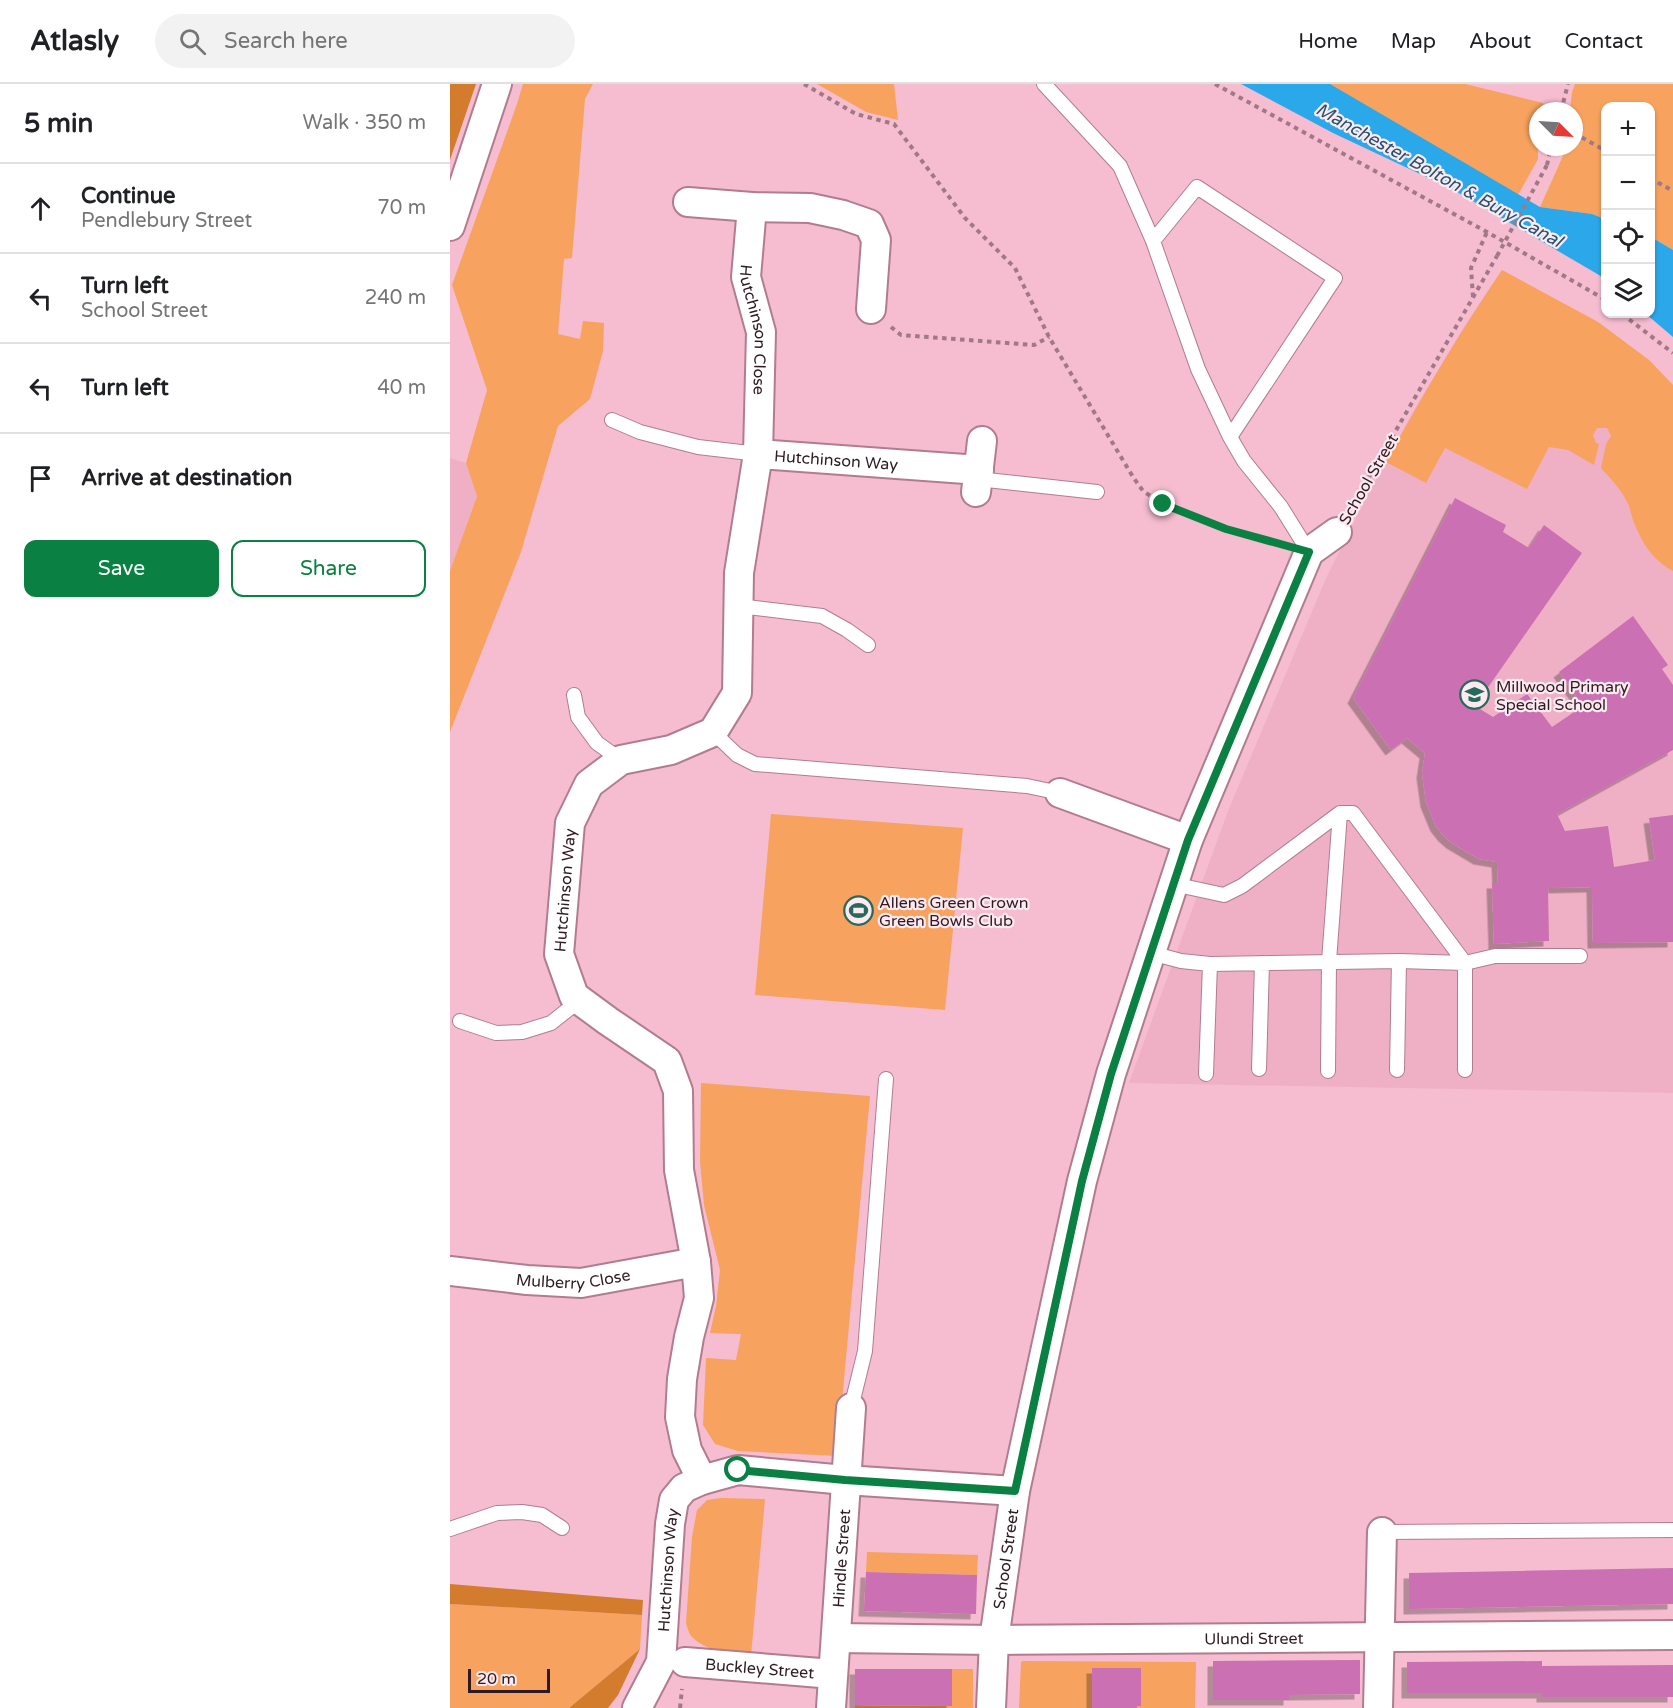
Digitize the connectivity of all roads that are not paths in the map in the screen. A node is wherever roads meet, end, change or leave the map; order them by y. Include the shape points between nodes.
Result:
1 (497, 84) edge
2 (1044, 84) edge
3 (688, 202) dead end
4 (752, 207) junction
5 (450, 226) edge
6 (1153, 241) junction
7 (871, 309) road end
8 (612, 420) dead end
9 (1230, 437) junction
10 (982, 441) dead end
11 (758, 454) junction
12 (978, 480) junction
13 (1097, 492) dead end
14 (1337, 532) road end
15 (1309, 552) junction
16 (739, 606) junction
17 (868, 645) dead end
18 (574, 695) dead end
19 (712, 732) junction
20 (621, 760) junction
21 (1060, 793) joint
22 (1340, 813) junction
23 (1188, 840) junction
24 (1173, 884) junction
25 (1151, 953) junction
26 (1580, 956) dead end
27 (1329, 961) junction
28 (1399, 961) junction
29 (1262, 963) junction
30 (1465, 963) junction
31 (1210, 964) junction
32 (580, 1000) junction
33 (460, 1021) dead end
34 (1259, 1069) dead end
35 (1397, 1070) dead end
36 (1465, 1070) dead end
37 (1328, 1071) dead end
38 (1206, 1074) dead end
39 (886, 1079) dead end
40 (696, 1262) junction
41 (450, 1271) edge
42 (851, 1408) joint
43 (702, 1480) junction
44 (845, 1480) junction
45 (1015, 1491) junction
46 (562, 1528) dead end
47 (450, 1529) edge
48 (1673, 1530) edge
49 (1382, 1533) joint
50 (1673, 1635) edge
51 (1379, 1636) junction
52 (836, 1638) junction
53 (994, 1640) junction
54 (685, 1662) dead end
55 (833, 1674) junction
56 (637, 1708) edge
57 (831, 1708) edge
58 (991, 1708) edge
59 (1378, 1708) edge

1 - 5 street
2 - 6 lane via 1120,166
3 - 4 street
4 - 7 street via 810,208 869,224 876,240
4 - 11 street, Hutchinson Close via 746,276 761,332
6 - 9 lane via 1198,369
6 - 9 lane via 1197,187 1335,278
8 - 11 lane via 640,432 698,447
9 - 15 lane
10 - 12 street
11 - 12 street, Hutchinson Way
11 - 16 street, Hutchinson Way via 740,573
12 - 13 lane
14 - 15 street, School Street
15 - 23 street, School Street
16 - 17 lane via 822,616
16 - 19 street, Hutchinson Way via 737,693
18 - 20 lane via 578,717 597,743
19 - 20 street, Hutchinson Way via 671,750
19 - 21 lane via 737,755 755,764 1027,786
20 - 32 street, Hutchinson Way via 589,784 570,823 559,954 574,996
21 - 23 street
22 - 24 lane via 1242,886 1224,895
22 - 27 lane
22 - 30 lane via 1353,813
23 - 24 street, School Street
24 - 25 street, School Street
25 - 31 lane
25 - 45 street, School Street via 1111,1074 1082,1181
26 - 30 lane via 1495,956
27 - 28 lane
27 - 29 lane
27 - 37 lane
28 - 30 lane
28 - 35 lane
29 - 31 lane
29 - 34 lane
30 - 36 lane
31 - 38 lane
32 - 33 lane via 551,1023 522,1032 496,1033
32 - 40 street, Hutchinson Way via 667,1061 678,1091 679,1170
39 - 42 lane via 865,1351
40 - 41 street, Mulberry Close via 581,1283
40 - 43 street, Hutchinson Way via 699,1298 688,1337 680,1417 687,1450
42 - 44 street, Hindle Street
43 - 44 street via 738,1470
43 - 56 street, Hutchinson Way via 684,1488 674,1500 661,1662
44 - 45 street
44 - 52 street, Hindle Street
45 - 53 street, School Street
46 - 47 lane via 542,1515 522,1512 497,1513
48 - 49 lane
49 - 51 street
50 - 51 street, Ulundi Street
51 - 53 street, Ulundi Street
51 - 59 street
52 - 53 street, Ulundi Street
52 - 55 street, Hindle Street
53 - 58 street, School Street
54 - 55 street, Buckley Street
55 - 57 street, Hindle Street

